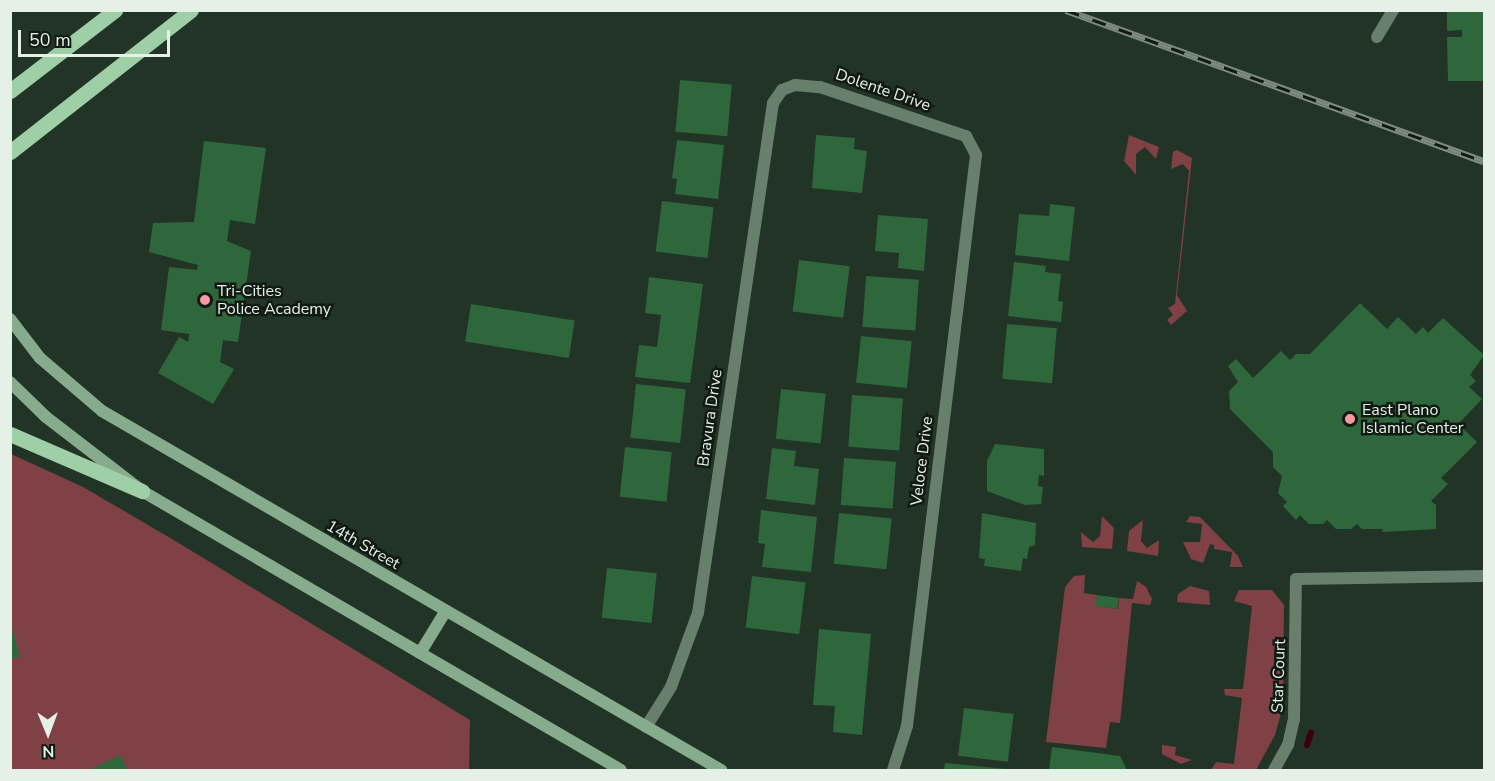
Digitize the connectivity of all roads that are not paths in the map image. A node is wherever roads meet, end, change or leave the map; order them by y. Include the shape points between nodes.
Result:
1 (115, 10) edge
2 (1393, 10) edge
3 (185, 13) edge
4 (1377, 37) dead end
5 (10, 91) edge
6 (773, 103) joint
7 (12, 152) edge
8 (976, 155) joint
9 (10, 319) edge
10 (10, 382) edge
11 (10, 434) edge
12 (142, 491) junction
13 (1485, 576) edge
14 (445, 612) junction
15 (420, 653) junction
16 (645, 727) junction
17 (621, 771) edge
18 (721, 771) edge
19 (893, 771) edge
20 (1274, 771) edge

1 - 5 main road
2 - 4 street
3 - 7 main road
6 - 8 street, Dolente Drive via 782,90 795,85 820,87 966,136
6 - 16 street, Bravura Drive via 698,613 671,687
8 - 19 street, Veloce Drive via 907,726
9 - 14 main road, 14th Street via 40,358 102,411
10 - 12 main road via 46,417
11 - 12 main road
12 - 15 main road
13 - 20 street, Star Court via 1296,579 1294,719 1288,745
14 - 15 main road
14 - 16 main road, 14th Street
15 - 17 main road
16 - 18 main road, 14th Street

